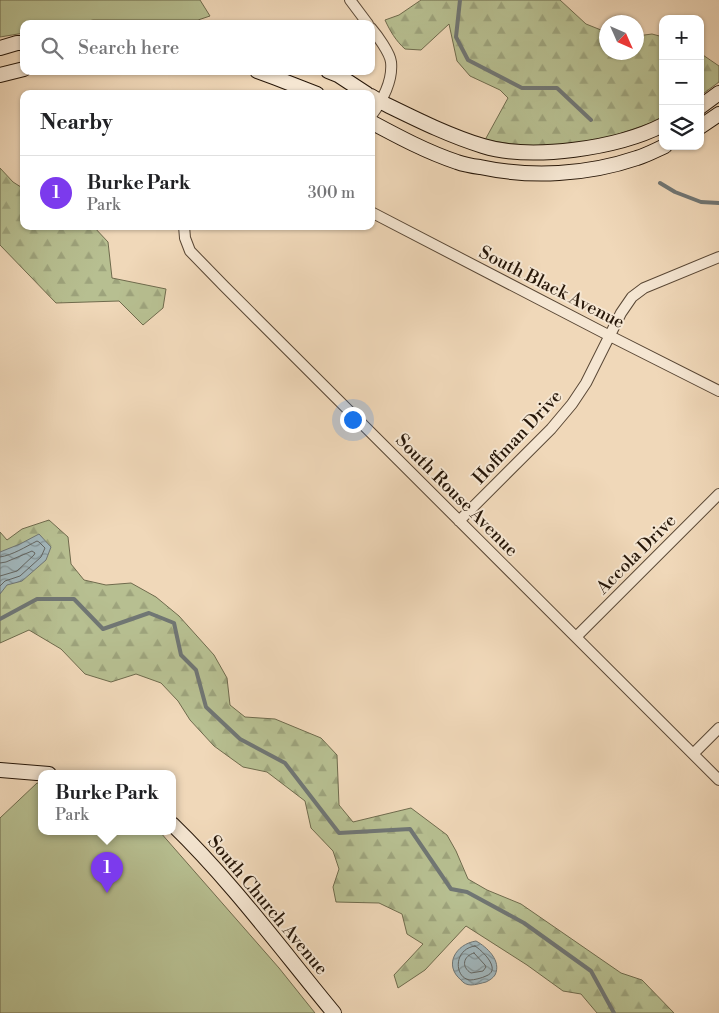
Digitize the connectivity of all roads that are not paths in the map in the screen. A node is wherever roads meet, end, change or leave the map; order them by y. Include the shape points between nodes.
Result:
1 (350, 0) edge
2 (365, 20) edge
3 (375, 34) edge
4 (20, 43) edge
5 (0, 48) edge
6 (20, 70) edge
7 (0, 75) edge
8 (268, 75) edge
9 (338, 75) edge
10 (307, 90) edge
11 (361, 90) edge
12 (719, 92) edge
13 (376, 99) edge
14 (703, 105) edge
15 (719, 114) edge
16 (375, 124) edge
17 (704, 124) edge
18 (659, 128) edge
19 (659, 149) edge
20 (375, 214) edge
21 (184, 230) edge
22 (719, 257) edge
23 (610, 336) junction
24 (719, 391) edge
25 (719, 494) edge
26 (459, 521) junction
27 (576, 637) junction
28 (719, 728) edge
29 (693, 754) junction
30 (0, 770) edge
31 (38, 773) edge
32 (719, 780) edge
33 (176, 828) edge
34 (334, 1013) edge

1 - 2 street
3 - 13 street via 391,60 390,79
4 - 5 main road
6 - 7 main road
8 - 10 main road
9 - 11 main road
12 - 14 main road
13 - 18 main road via 446,133 485,147 519,153 597,147
15 - 17 main road
16 - 19 main road via 459,163 522,174 610,166
20 - 23 street, South Black Avenue
21 - 26 street, South Rouse Avenue via 190,251
22 - 23 street, Hoffman Drive via 644,288 621,313
23 - 24 street, South Black Avenue
23 - 26 street, Hoffman Drive via 572,404
25 - 27 street, Accola Drive
26 - 27 street, South Rouse Avenue
27 - 29 street, South Rouse Avenue
28 - 29 street
29 - 32 street, South Rouse Avenue
30 - 31 main road
33 - 34 main road, South Church Avenue via 229,883

